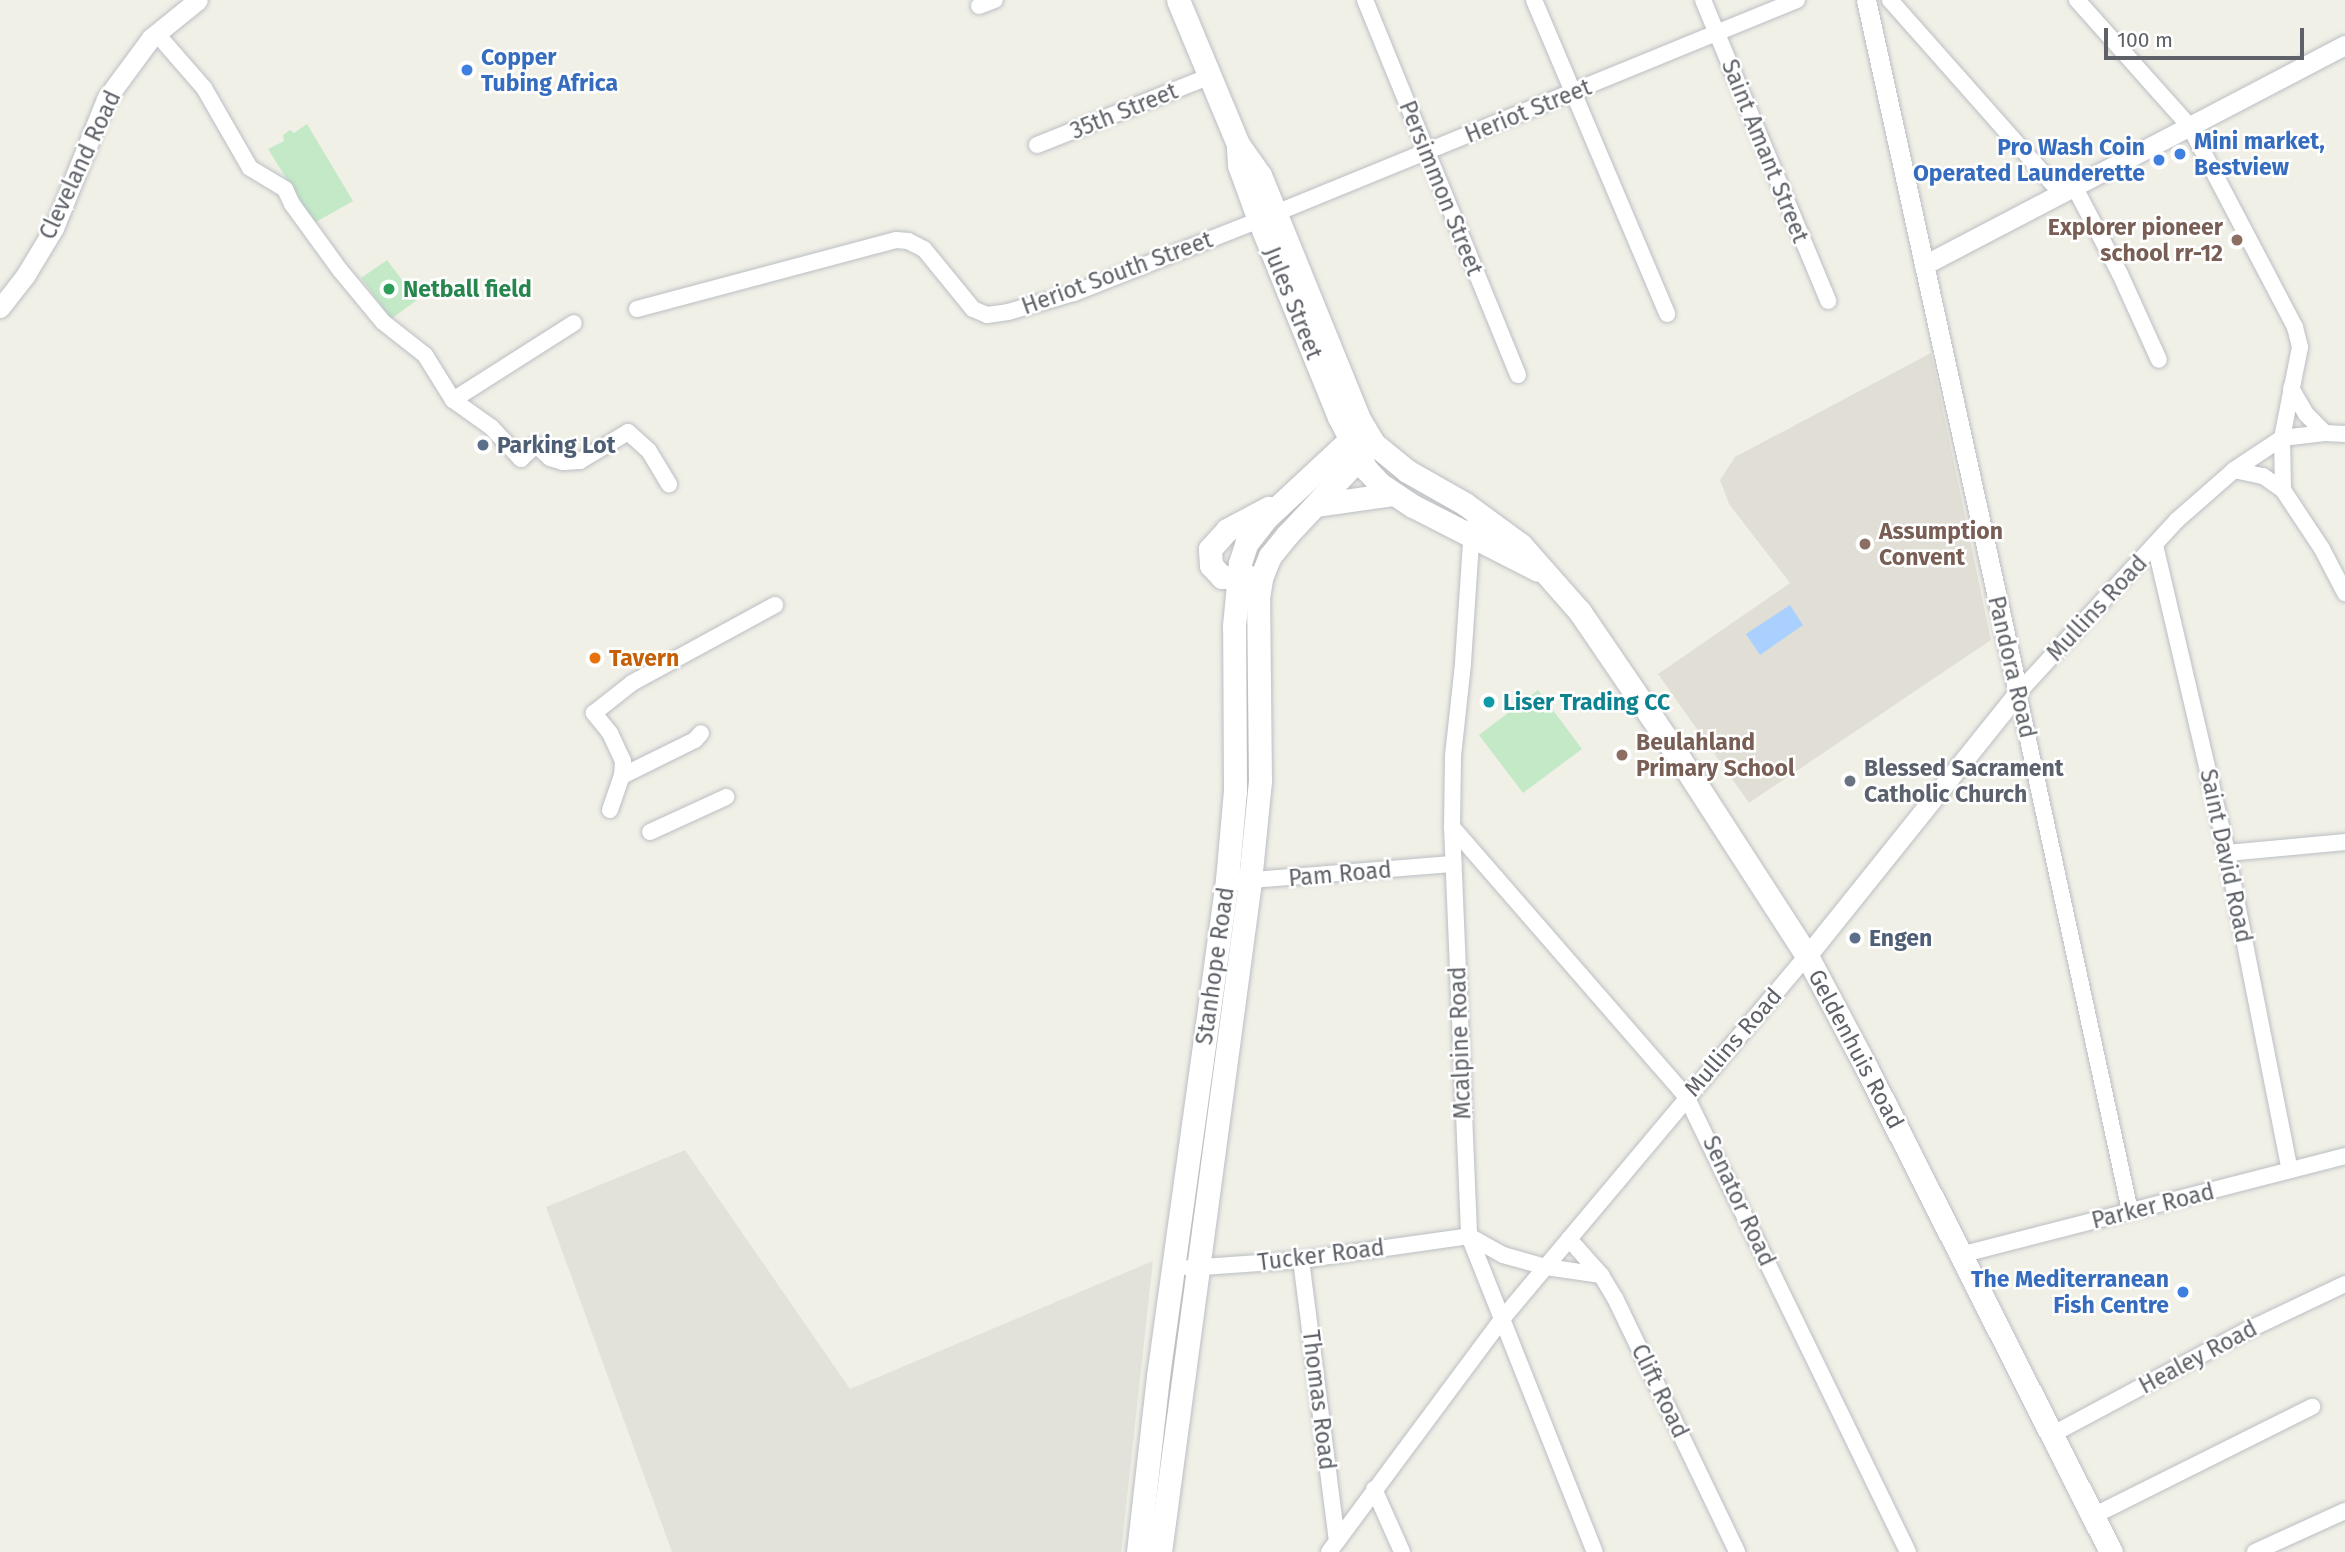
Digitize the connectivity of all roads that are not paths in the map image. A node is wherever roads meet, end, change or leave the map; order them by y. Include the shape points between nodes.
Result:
1 (198, 0) edge
2 (995, 0) edge
3 (1178, 0) edge
4 (1365, 0) edge
5 (1534, 0) edge
6 (1703, 0) edge
7 (1797, 0) edge
8 (1866, 0) edge
9 (1890, 0) edge
10 (2077, 0) edge
11 (979, 6) dead end
12 (157, 34) junction
13 (1717, 35) junction
14 (2345, 46) edge
15 (1210, 76) junction
16 (1572, 93) junction
17 (2190, 127) junction
18 (1037, 145) dead end
19 (1427, 153) junction
20 (2068, 190) junction
21 (1267, 216) junction
22 (1924, 265) junction
23 (1828, 301) dead end
24 (0, 308) edge
25 (637, 309) dead end
26 (1667, 314) dead end
27 (574, 323) dead end
28 (2159, 360) dead end
29 (1518, 375) dead end
30 (2291, 388) junction
31 (453, 400) junction
32 (2325, 433) junction
33 (2345, 435) edge
34 (2282, 438) junction
35 (1362, 443) junction
36 (2234, 470) junction
37 (670, 484) dead end
38 (2283, 490) junction
39 (1393, 494) junction
40 (1286, 499) junction
41 (1316, 505) junction
42 (1475, 510) junction
43 (1471, 537) junction
44 (2155, 545) junction
45 (1262, 575) junction
46 (1550, 577) junction
47 (1237, 579) junction
48 (2345, 593) edge
49 (775, 605) dead end
50 (2018, 693) junction
51 (701, 733) dead end
52 (1235, 775) junction
53 (622, 776) junction
54 (1260, 781) junction
55 (726, 797) dead end
56 (610, 810) dead end
57 (1452, 827) junction
58 (650, 832) dead end
59 (2345, 842) edge
60 (2227, 853) junction
61 (1453, 864) junction
62 (1227, 880) junction
63 (1250, 881) junction
64 (1807, 956) junction
65 (1686, 1097) junction
66 (2345, 1156) edge
67 (1187, 1168) junction
68 (2290, 1170) junction
69 (1210, 1171) junction
70 (2130, 1211) junction
71 (1469, 1236) junction
72 (1569, 1239) junction
73 (1960, 1255) junction
74 (1301, 1260) junction
75 (1196, 1267) junction
76 (1546, 1267) junction
77 (1173, 1269) junction
78 (1601, 1275) junction
79 (2344, 1287) edge
80 (1502, 1319) junction
81 (2312, 1407) dead end
82 (2053, 1434) junction
83 (1374, 1489) junction
84 (2344, 1514) edge
85 (2093, 1516) junction
86 (1333, 1547) edge
87 (1138, 1552) edge
88 (1160, 1552) edge
89 (1402, 1552) edge
90 (1595, 1552) edge
91 (1737, 1552) edge
92 (1908, 1552) edge
93 (2111, 1552) edge
94 (2255, 1552) edge

1 - 12 street, Cleveland Road
2 - 11 street
3 - 15 main road, Jules Street
4 - 19 street, Persimmon Street
5 - 16 street
6 - 13 street, Saint Amant Street
7 - 13 street, Heriot Street
8 - 22 street, Pandora Road
9 - 20 street
10 - 17 street
12 - 24 street, Cleveland Road via 106,99 54,228
12 - 31 street via 204,88 250,168 285,189 340,270 383,322 425,355
13 - 16 street, Heriot Street
13 - 23 street, Saint Amant Street
14 - 17 street
15 - 18 street, 35th Street
15 - 21 main road, Jules Street via 1238,145 1260,174
16 - 19 street, Heriot Street
16 - 26 street
17 - 20 street
17 - 30 street via 2295,327 2300,347
19 - 21 street, Heriot Street
19 - 29 street, Persimmon Street
20 - 22 street
20 - 28 street via 2120,274
21 - 25 street, Heriot South Street via 1074,293 995,315 972,309 925,249 908,240
21 - 35 main road, Jules Street
22 - 50 street, Pandora Road
27 - 31 street
30 - 32 street via 2306,414
30 - 34 street
31 - 37 street via 491,427 522,459 536,445 550,458 580,461 628,432 649,451
32 - 33 street
32 - 34 street
34 - 36 street, Mullins Road
34 - 38 street
35 - 39 main road, Geldenhuis Road via 1373,477
35 - 40 main road, Stanhope Road
35 - 41 main road, Stanhope Road
35 - 42 main road, Geldenhuis Road
36 - 38 street via 2263,476
36 - 44 street, Mullins Road
38 - 48 street
39 - 41 main road
39 - 43 main road, Geldenhuis Road
40 - 47 main road, Stanhope Road via 1246,544
40 - 47 main road via 1227,530 1212,544 1214,570 1222,577
41 - 45 main road, Stanhope Road via 1270,556
42 - 43 street, Mcalpine Road
42 - 46 main road, Geldenhuis Road via 1521,545
43 - 46 main road, Geldenhuis Road
43 - 57 street, Mcalpine Road via 1453,756
44 - 50 street, Mullins Road
44 - 60 street, Saint David Road
45 - 47 main road
45 - 54 main road, Stanhope Road via 1258,598
46 - 64 main road, Geldenhuis Road via 1592,628
47 - 52 main road, Stanhope Road
49 - 53 street via 632,683 594,713 623,761
50 - 64 street, Mullins Road
50 - 70 street, Pandora Road
51 - 53 street
52 - 54 main road
52 - 62 main road, Stanhope Road
53 - 56 street
54 - 63 main road, Stanhope Road
55 - 58 street
57 - 61 street, Mcalpine Road
57 - 65 street, Senator Road
59 - 60 street
60 - 68 street, Saint David Road
61 - 63 street, Pam Road
61 - 71 street, Mcalpine Road
62 - 63 street, Pam Road
62 - 67 main road, Stanhope Road
63 - 69 main road, Stanhope Road
64 - 65 street, Mullins Road
64 - 73 main road, Geldenhuis Road
65 - 72 street, Mullins Road
65 - 92 street, Senator Road
66 - 68 street, Parker Road
67 - 69 main road
67 - 77 main road, Stanhope Road
68 - 70 street, Parker Road
69 - 75 main road, Stanhope Road
70 - 73 street, Parker Road
71 - 74 street, Tucker Road
71 - 76 street via 1503,1255
71 - 80 street, Mcalpine Road
72 - 76 street, Mullins Road
72 - 78 street, Clift Road
73 - 82 main road, Geldenhuis Road
74 - 75 street, Tucker Road
74 - 86 street, Thomas Road
75 - 77 street, Tucker Road
75 - 88 main road, Stanhope Road
76 - 78 street
76 - 80 street, Mullins Road
77 - 87 main road, Stanhope Road
78 - 91 street, Clift Road
79 - 82 street, Healey Road via 2248,1330
80 - 83 street, Mullins Road
80 - 90 street, Mcalpine Road
81 - 85 street
82 - 85 main road, Geldenhuis Road
83 - 86 street, Mullins Road
83 - 89 street
84 - 94 street
85 - 93 main road, Geldenhuis Road

